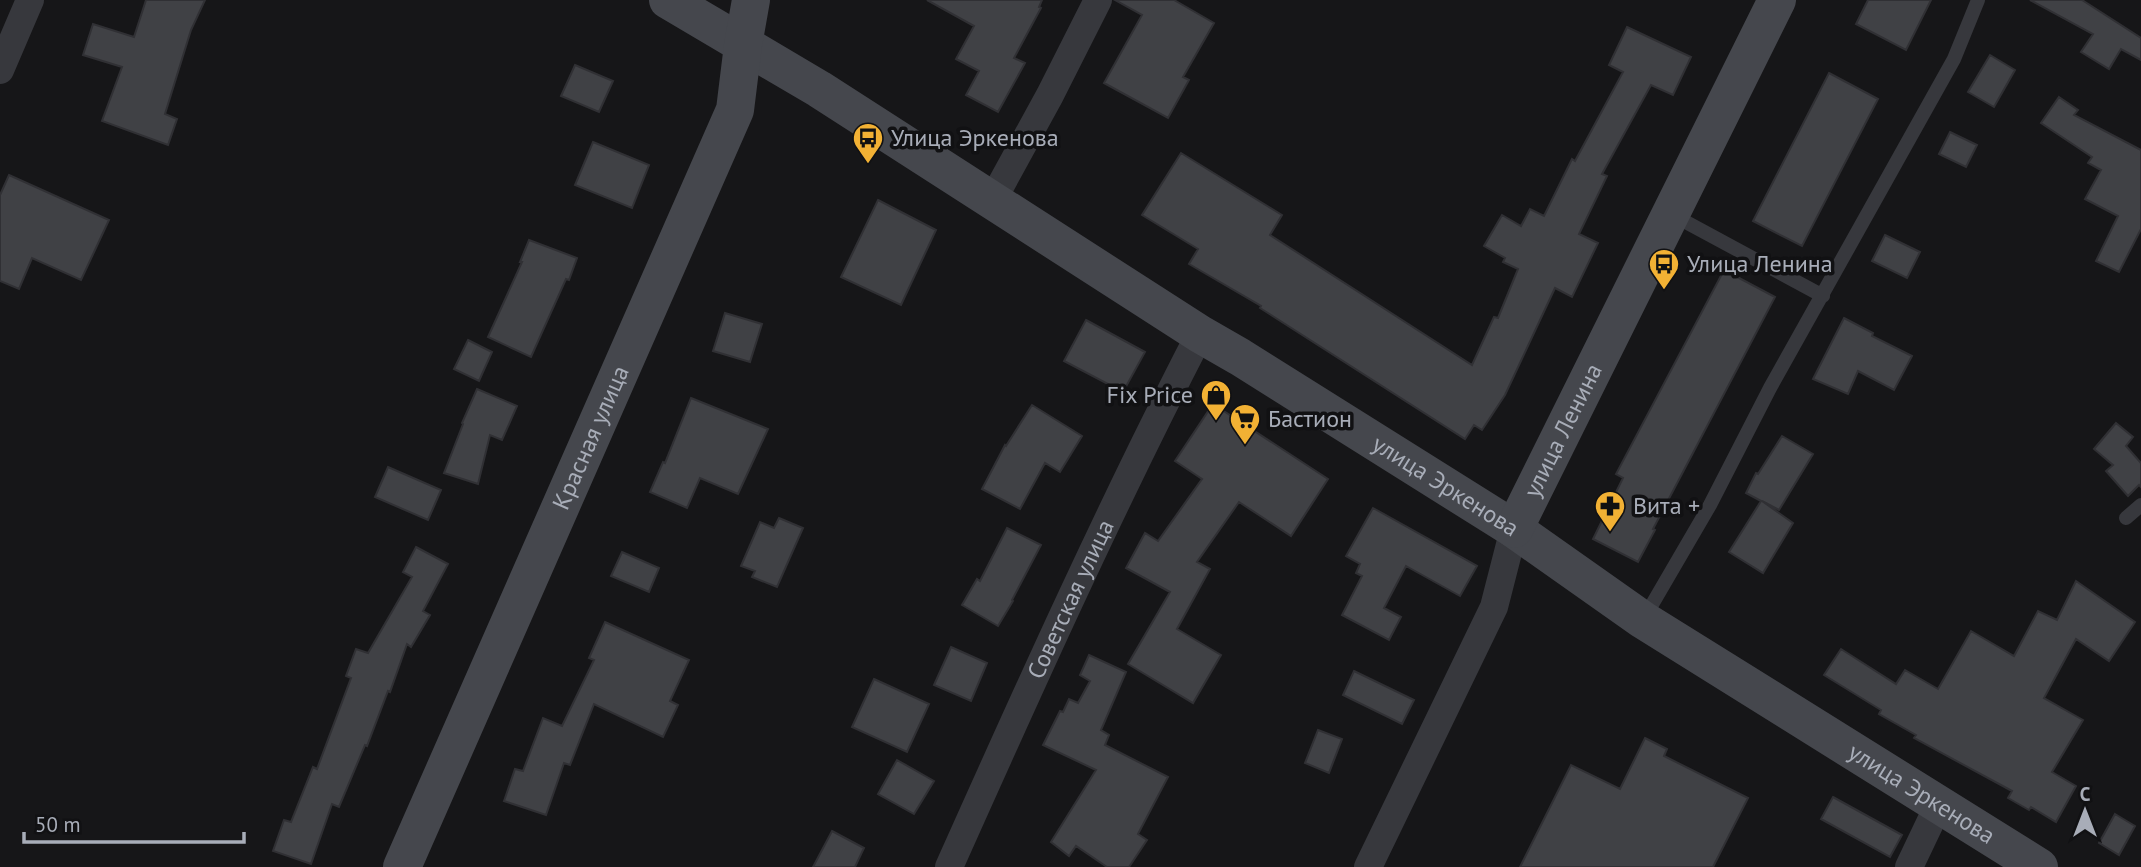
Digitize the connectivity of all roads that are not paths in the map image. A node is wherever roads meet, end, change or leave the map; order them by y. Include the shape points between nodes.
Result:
1 (30, 0) edge
2 (668, 0) edge
3 (751, 0) edge
4 (1098, 0) edge
5 (1777, 0) edge
6 (1978, 0) edge
7 (743, 45) junction
8 (0, 70) edge
9 (992, 201) junction
10 (1670, 213) junction
11 (1823, 296) junction
12 (1200, 334) junction
13 (2141, 505) edge
14 (2126, 518) dead end
15 (1514, 528) junction
16 (1643, 620) junction
17 (1939, 804) junction
18 (402, 867) edge
19 (949, 867) edge
20 (1368, 867) edge
21 (1909, 867) edge
22 (2039, 867) edge

1 - 8 street
2 - 7 street, улица Эркенова
3 - 7 street, Красная улица
4 - 9 street
5 - 10 street, улица Ленина
6 - 11 lane via 1954,59
7 - 9 street, улица Эркенова
7 - 18 street, Красная улица via 735,110
9 - 12 street, улица Эркенова
10 - 11 lane
10 - 15 street, улица Ленина
11 - 16 lane
12 - 15 street, улица Эркенова
12 - 19 street, Советская улица via 1062,614
13 - 14 lane
15 - 16 street, улица Эркенова
15 - 20 street, улица Ленина via 1494,607
16 - 17 street, улица Эркенова
17 - 21 street
17 - 22 street, улица Эркенова

